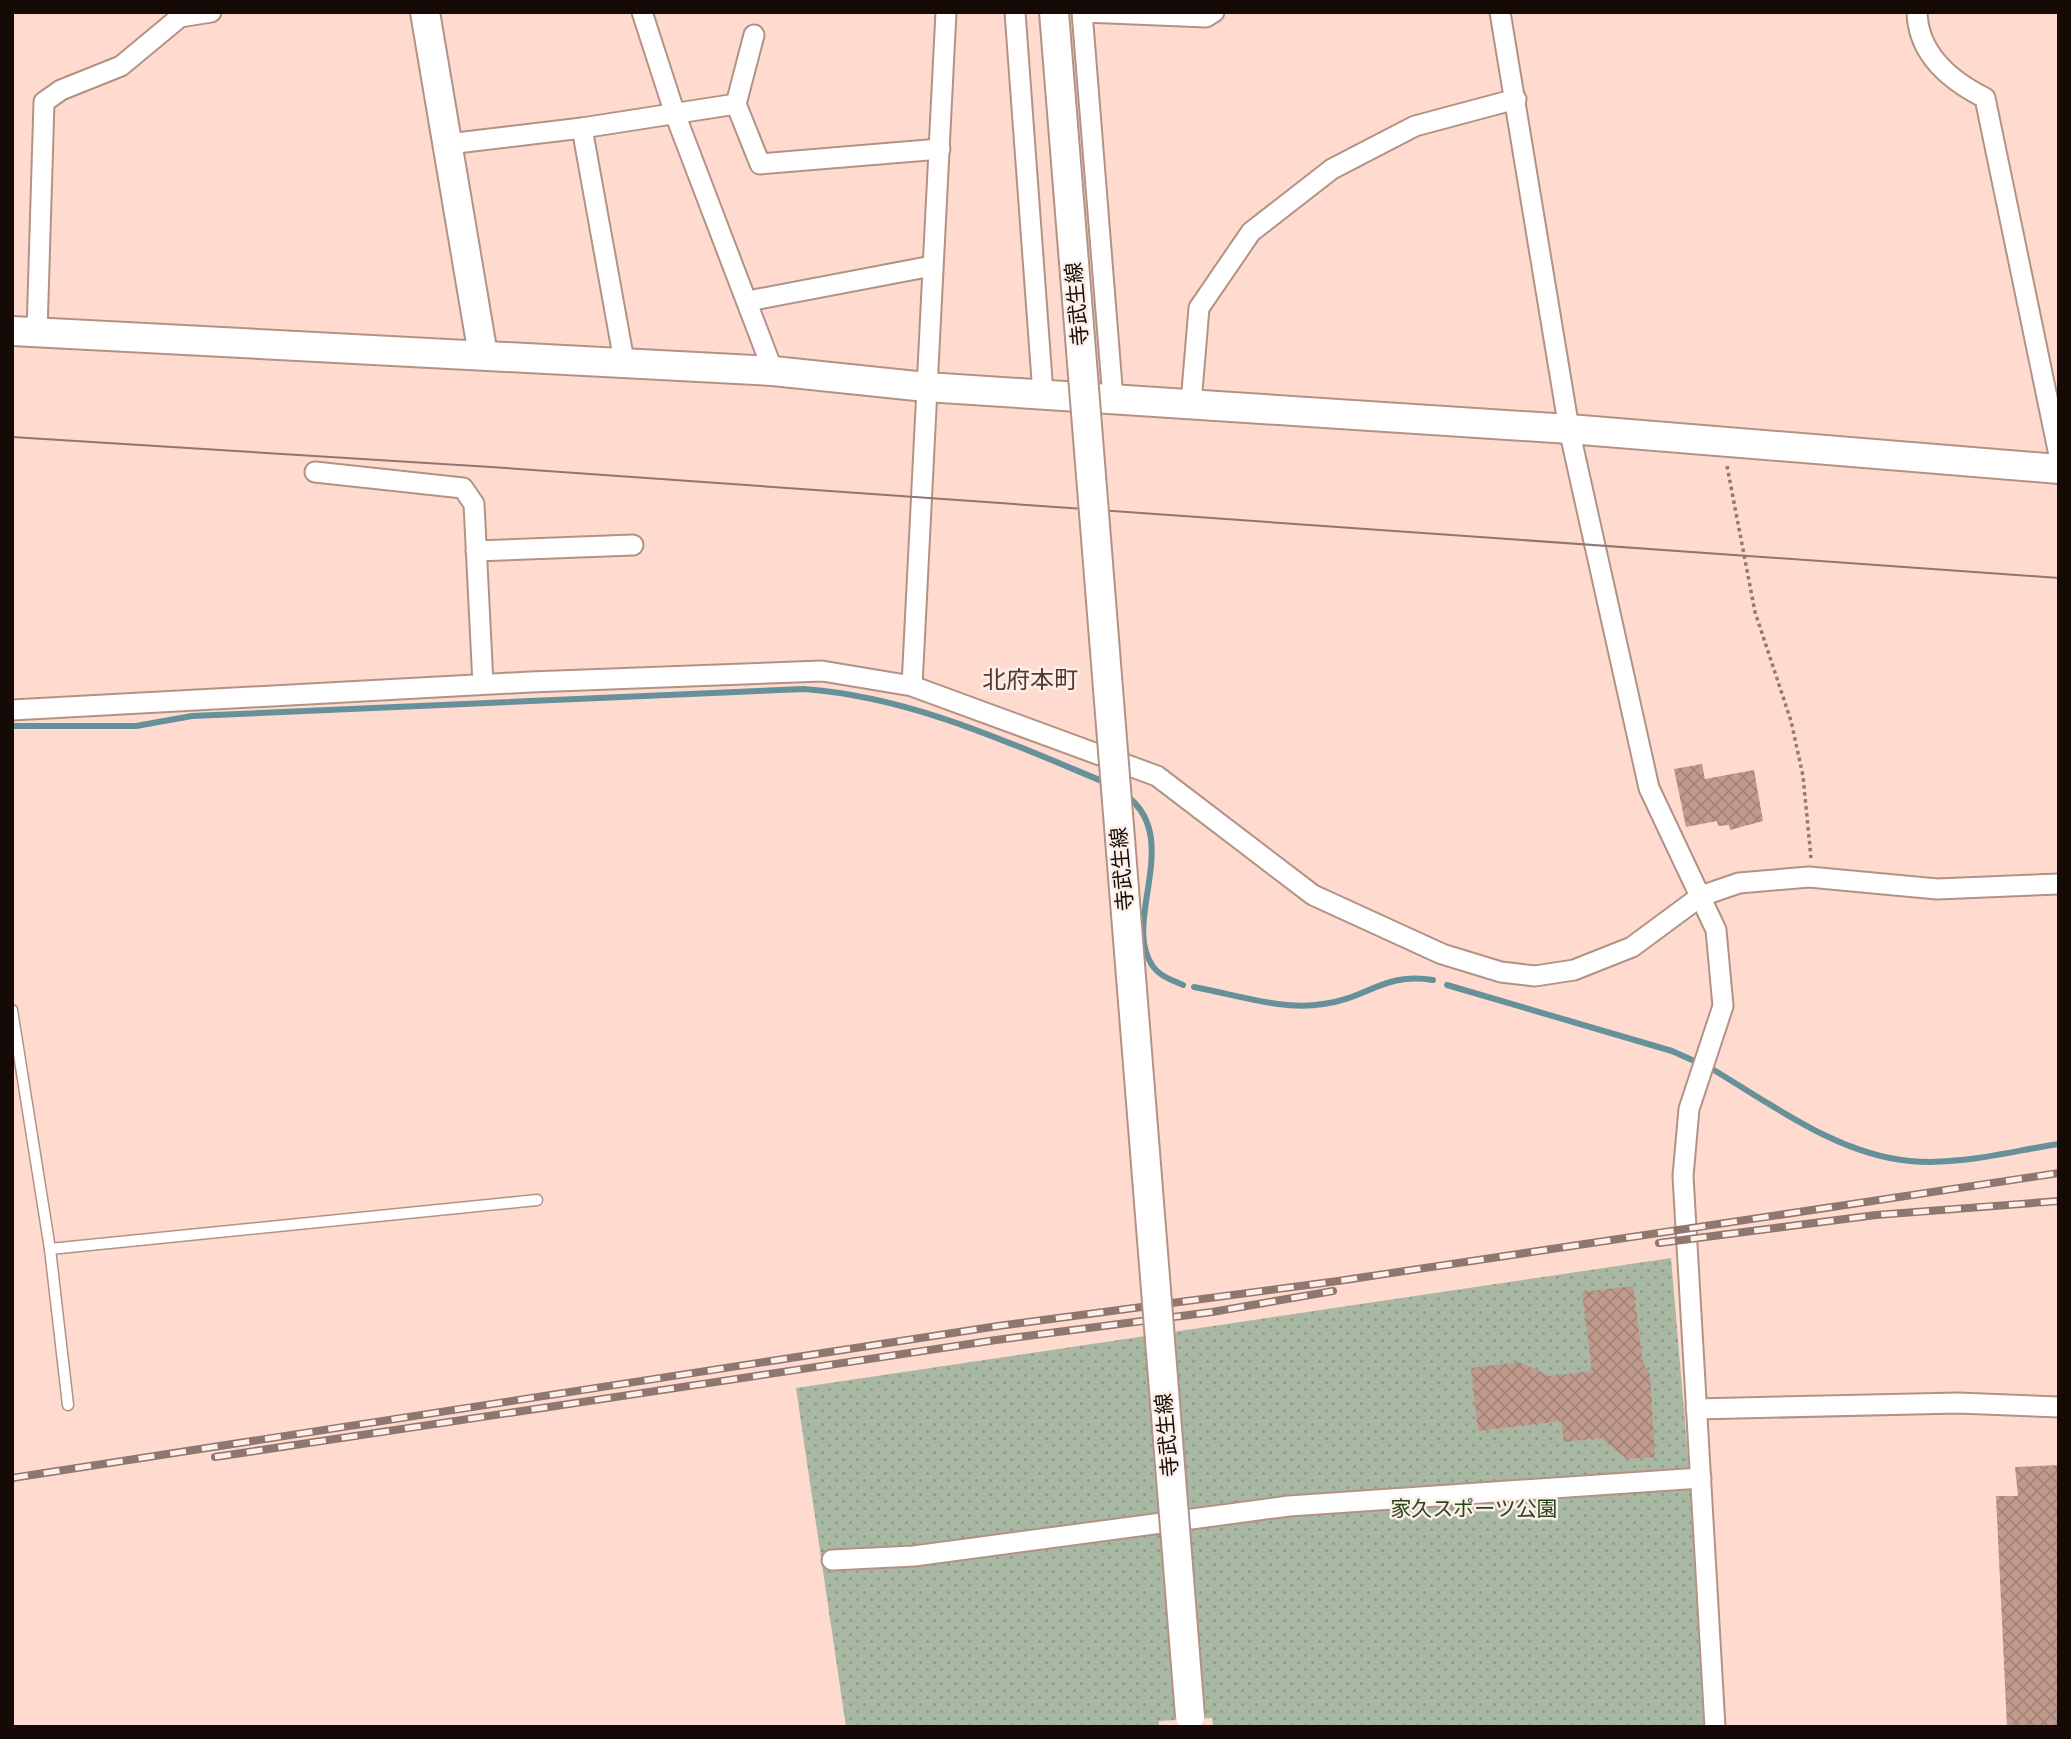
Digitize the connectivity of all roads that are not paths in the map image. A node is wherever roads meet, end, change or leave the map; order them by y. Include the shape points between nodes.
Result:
1 (211, 12) edge
2 (425, 12) edge
3 (642, 12) edge
4 (946, 12) edge
5 (1015, 12) edge
6 (1054, 12) edge
7 (1084, 12) edge
8 (1214, 12) edge
9 (1500, 12) edge
10 (1917, 12) edge
11 (754, 35) dead end
12 (1516, 99) junction
13 (736, 104) junction
14 (675, 114) junction
15 (582, 128) junction
16 (448, 144) junction
17 (940, 149) junction
18 (932, 265) junction
19 (748, 301) junction
20 (25, 331) edge
21 (483, 355) junction
22 (624, 361) junction
23 (773, 371) junction
24 (926, 387) junction
25 (1043, 394) junction
26 (1113, 399) junction
27 (1191, 403) junction
28 (1569, 429) junction
29 (2059, 455) edge
30 (2059, 469) edge
31 (315, 472) dead end
32 (633, 545) dead end
33 (477, 551) junction
34 (483, 684) junction
35 (912, 686) junction
36 (12, 710) edge
37 (2059, 884) edge
38 (1701, 896) junction
39 (12, 1010) edge
40 (537, 1200) dead end
41 (50, 1249) junction
42 (68, 1405) dead end
43 (2059, 1407) edge
44 (1696, 1409) junction
45 (1701, 1478) junction
46 (832, 1560) dead end
47 (1190, 1721) edge
48 (1715, 1727) edge

1 - 20 street via 180,18 121,66 61,90 44,102
2 - 16 street
3 - 14 street
4 - 17 street
5 - 25 street
6 - 47 street, 寺武生線, bridge
7 - 8 street via 1206,17
7 - 26 street
9 - 12 street
10 - 29 street via 1923,42 1941,68 1985,98
11 - 13 street
12 - 27 street via 1415,125 1332,169 1251,232 1199,309
12 - 28 street
13 - 14 street
13 - 17 street via 760,164
14 - 15 street
14 - 19 street
15 - 16 street
15 - 22 street
16 - 21 street
17 - 18 street
18 - 19 street
18 - 24 street
19 - 23 street
20 - 21 street
21 - 22 street
22 - 23 street
23 - 24 street
24 - 25 street
24 - 35 street
25 - 26 street
26 - 27 street
27 - 28 street
28 - 30 street
28 - 38 street via 1649,788
31 - 33 street via 463,488 474,504
32 - 33 street
33 - 34 street
34 - 35 street via 822,671
34 - 36 street
35 - 38 street via 1157,776 1313,895 1442,954 1501,972 1535,976 1574,970 1632,947
37 - 38 street via 1937,890 1809,877 1740,883
38 - 44 street via 1716,930 1723,1006 1689,1108 1683,1176
39 - 41 lane
40 - 41 lane
41 - 42 lane
43 - 44 street via 1958,1403
44 - 45 street
45 - 46 street via 1289,1506 914,1556
45 - 48 street

